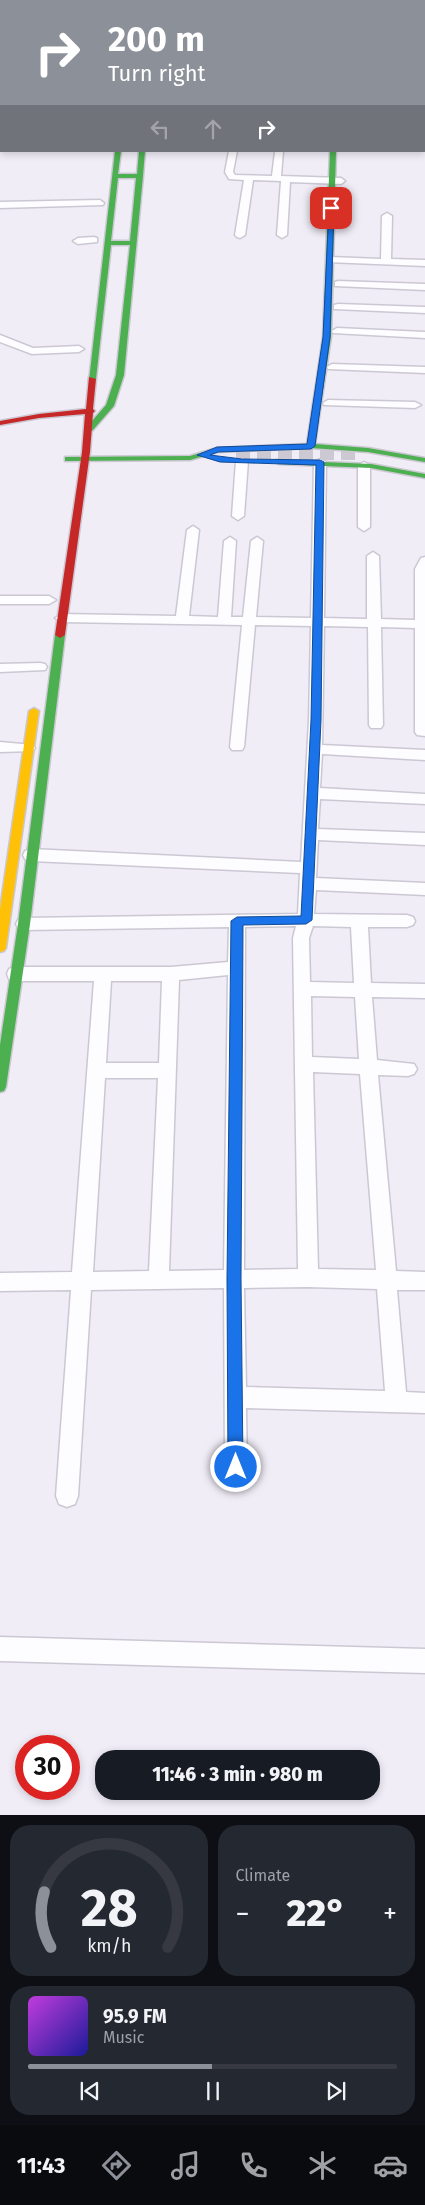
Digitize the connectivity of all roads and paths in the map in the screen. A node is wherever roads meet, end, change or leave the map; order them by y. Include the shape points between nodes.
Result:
1 (118, 152) edge
2 (142, 152) edge
3 (234, 152) edge
4 (279, 152) edge
5 (333, 152) edge
6 (342, 152) edge
7 (105, 161) dead end
8 (115, 176) junction
9 (140, 176) junction
10 (248, 178) junction
11 (276, 179) junction
12 (286, 179) junction
13 (337, 181) junction
14 (0, 205) edge
15 (99, 208) joint
16 (387, 216) dead end
17 (240, 235) dead end
18 (282, 235) dead end
19 (94, 240) dead end
20 (78, 241) dead end
21 (107, 243) junction
22 (133, 243) junction
23 (425, 259) edge
24 (334, 260) junction
25 (386, 262) junction
26 (425, 263) edge
27 (338, 284) junction
28 (425, 287) edge
29 (338, 307) junction
30 (425, 310) edge
31 (337, 331) junction
32 (425, 335) edge
33 (0, 338) edge
34 (79, 349) dead end
35 (332, 367) junction
36 (425, 370) edge
37 (328, 403) junction
38 (415, 405) dead end
39 (74, 412) junction
40 (90, 420) junction
41 (0, 423) edge
42 (0, 429) edge
43 (325, 438) junction
44 (311, 446) junction
45 (201, 455) junction
46 (69, 456) dead end
47 (86, 456) junction
48 (244, 459) joint
49 (425, 460) edge
50 (272, 462) dead end
51 (320, 462) junction
52 (364, 465) junction
53 (425, 476) edge
54 (238, 516) dead end
55 (364, 528) dead end
56 (193, 530) dead end
57 (230, 541) dead end
58 (257, 541) dead end
59 (373, 556) dead end
60 (425, 561) edge
61 (0, 600) edge
62 (49, 600) dead end
63 (62, 618) junction
64 (182, 620) junction
65 (224, 620) junction
66 (250, 620) junction
67 (318, 621) junction
68 (373, 623) junction
69 (423, 624) edge
70 (40, 667) dead end
71 (0, 668) edge
72 (35, 703) dead end
73 (376, 725) dead end
74 (422, 732) dead end
75 (0, 747) edge
76 (28, 748) junction
77 (237, 748) dead end
78 (314, 750) junction
79 (425, 755) edge
80 (312, 793) junction
81 (425, 798) edge
82 (310, 834) junction
83 (425, 839) edge
84 (31, 855) junction
85 (308, 876) junction
86 (425, 889) edge
87 (306, 920) junction
88 (359, 920) junction
89 (237, 921) junction
90 (407, 921) dead end
91 (24, 924) junction
92 (0, 948) edge
93 (236, 968) junction
94 (15, 974) junction
95 (103, 974) junction
96 (171, 974) junction
97 (302, 989) junction
98 (362, 991) junction
99 (425, 991) edge
100 (304, 1064) junction
101 (368, 1068) junction
102 (168, 1070) junction
103 (408, 1070) dead end
104 (96, 1071) junction
105 (0, 1087) edge
106 (308, 1278) junction
107 (234, 1279) junction
108 (83, 1280) junction
109 (159, 1280) junction
110 (388, 1280) junction
111 (425, 1281) edge
112 (0, 1282) edge
113 (235, 1397) junction
114 (396, 1402) junction
115 (425, 1403) edge
116 (236, 1467) dead end
117 (67, 1496) dead end
118 (0, 1649) edge
119 (425, 1661) edge

1 - 8 street
2 - 9 street
3 - 10 street via 229,172 232,177
4 - 11 street
5 - 13 street
6 - 13 street
7 - 15 street
8 - 9 street
8 - 21 street
9 - 22 street
10 - 11 street
10 - 17 street
11 - 12 street
12 - 13 street
12 - 18 street
13 - 24 street
14 - 15 street
16 - 25 street
19 - 20 street
21 - 22 street
21 - 40 street
22 - 40 street via 115,402 108,412
23 - 26 street
24 - 25 street
24 - 27 street
24 - 44 street via 326,347
25 - 26 street
27 - 28 street
27 - 29 street
29 - 30 street
29 - 31 street
31 - 32 street
31 - 35 street
33 - 34 street via 32,351
35 - 36 street
35 - 37 street
37 - 38 street
37 - 43 street
39 - 40 street
39 - 41 street
39 - 42 street
40 - 47 street
43 - 44 street
43 - 49 street
44 - 45 street via 217,450
45 - 47 street via 191,452
45 - 48 street via 220,460
46 - 47 street
47 - 63 street
48 - 54 street
50 - 51 street
51 - 52 street
51 - 67 street
52 - 53 street
52 - 55 street
56 - 64 street
57 - 65 street
58 - 66 street
59 - 68 street
60 - 69 street via 421,569
61 - 62 street
63 - 64 street
63 - 84 street
64 - 65 street
65 - 66 street
66 - 67 street
66 - 77 street
67 - 68 street
67 - 78 street
68 - 69 street
68 - 73 street
69 - 74 street
70 - 71 street
72 - 76 street
75 - 76 street
76 - 92 street
78 - 79 street
78 - 80 street
80 - 81 street
80 - 82 street
82 - 83 street
82 - 85 street
84 - 85 street
84 - 91 street
85 - 86 street
85 - 87 street
87 - 88 street
87 - 89 street
87 - 97 street via 301,938
88 - 90 street
88 - 98 street
89 - 91 street
89 - 93 street
91 - 94 street
93 - 96 street
93 - 107 street
94 - 95 street
94 - 105 street
95 - 96 street
95 - 104 street
96 - 102 street
97 - 98 street
97 - 100 street
98 - 99 street
98 - 101 street
100 - 101 street
100 - 106 street
101 - 103 street
101 - 110 street
102 - 104 street
102 - 109 street
104 - 108 street
106 - 107 street
106 - 110 street
107 - 109 street
107 - 113 street
108 - 109 street
108 - 112 street
108 - 117 street
110 - 111 street
110 - 114 street
113 - 114 street
113 - 116 street
114 - 115 street
118 - 119 street

